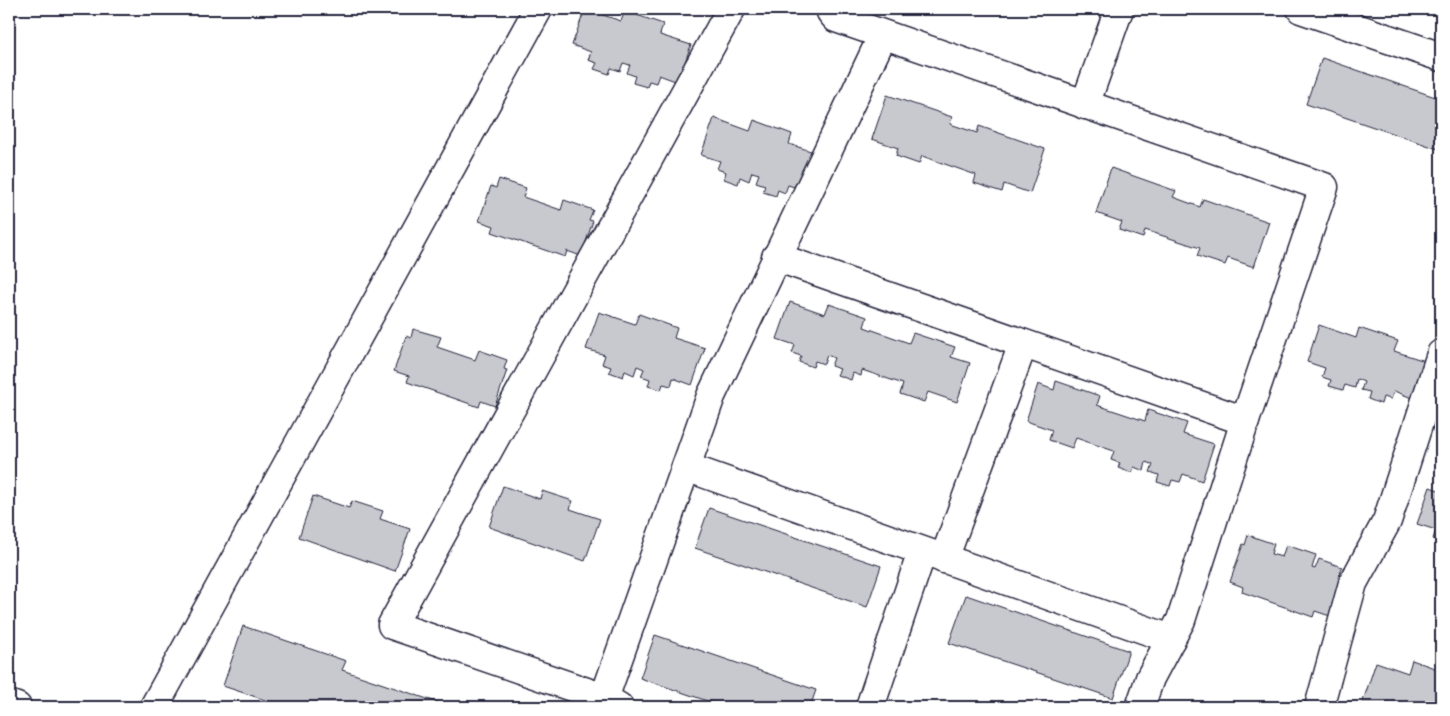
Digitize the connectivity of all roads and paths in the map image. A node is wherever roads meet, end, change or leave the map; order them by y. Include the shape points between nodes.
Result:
1 (538, 9) edge
2 (731, 9) edge
3 (832, 9) edge
4 (1119, 9) edge
5 (1301, 9) edge
6 (883, 35) junction
7 (1441, 57) edge
8 (1085, 104) junction
9 (776, 257) junction
10 (1023, 344) junction
11 (1441, 354) edge
12 (1245, 421) junction
13 (686, 467) junction
14 (933, 555) junction
15 (1171, 639) junction
16 (9, 704) edge
17 (608, 704) edge
18 (17, 707) edge
19 (154, 707) edge
20 (870, 707) edge
21 (1140, 707) edge
22 (1319, 707) edge

1 - 19 street
2 - 17 street via 392,625
3 - 6 street via 836,18
4 - 8 street
5 - 7 street
6 - 8 street
6 - 9 street
8 - 12 street via 1324,188
9 - 10 street
9 - 13 street via 711,396
10 - 12 street
10 - 14 street
11 - 22 street via 1387,521 1353,583
12 - 15 street
13 - 14 street
13 - 17 street
14 - 15 street
14 - 20 street
15 - 21 street via 1150,678
16 - 18 street

